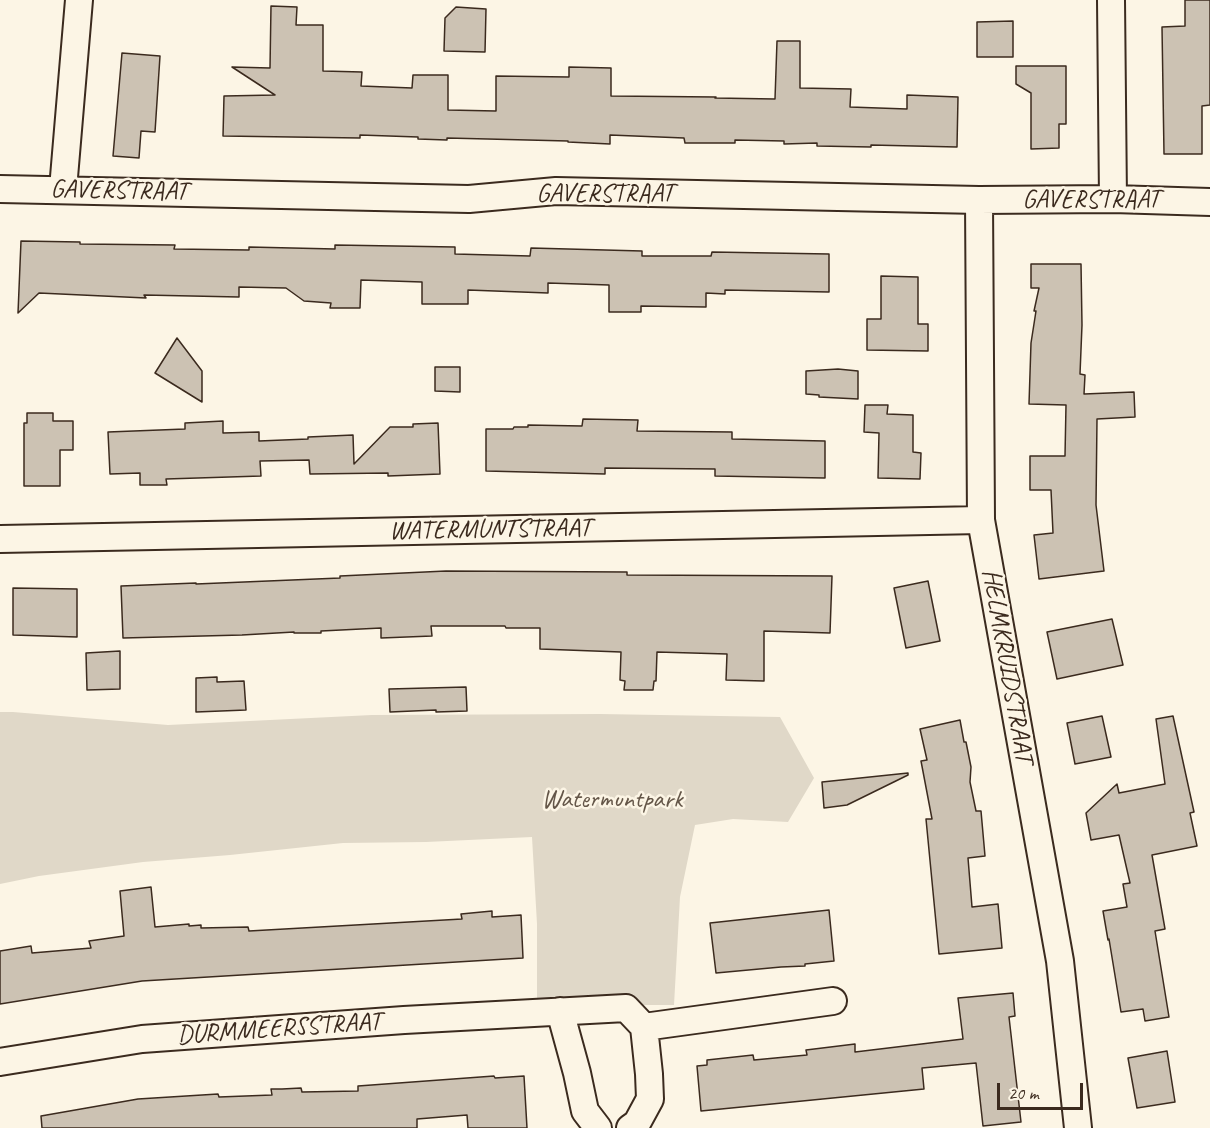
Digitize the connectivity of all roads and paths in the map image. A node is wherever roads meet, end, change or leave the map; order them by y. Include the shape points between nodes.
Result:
1 (79, 0) edge
2 (1111, 0) edge
3 (0, 189) edge
4 (63, 189) junction
5 (1113, 199) junction
6 (978, 200) junction
7 (1210, 202) edge
8 (981, 520) junction
9 (0, 539) edge
10 (833, 1001) dead end
11 (560, 1011) junction
12 (644, 1027) junction
13 (0, 1062) edge
14 (598, 1128) edge
15 (630, 1128) edge
16 (1078, 1128) edge

1 - 4 street
2 - 5 street
3 - 4 street, GAVERSTRAAT
4 - 6 street, GAVERSTRAAT via 470,199 556,191
5 - 6 street, GAVERSTRAAT
5 - 7 street, GAVERSTRAAT
6 - 8 street, HELMKRUIDSTRAAT
8 - 9 street, WATERMUNTSTRAAT
8 - 16 street, HELMKRUIDSTRAAT via 1060,961
10 - 12 street
11 - 12 street, DURMMEERSSTRAAT via 626,1008
11 - 13 street, DURMMEERSSTRAAT via 142,1039
11 - 14 street via 585,1111
12 - 15 street via 650,1099

